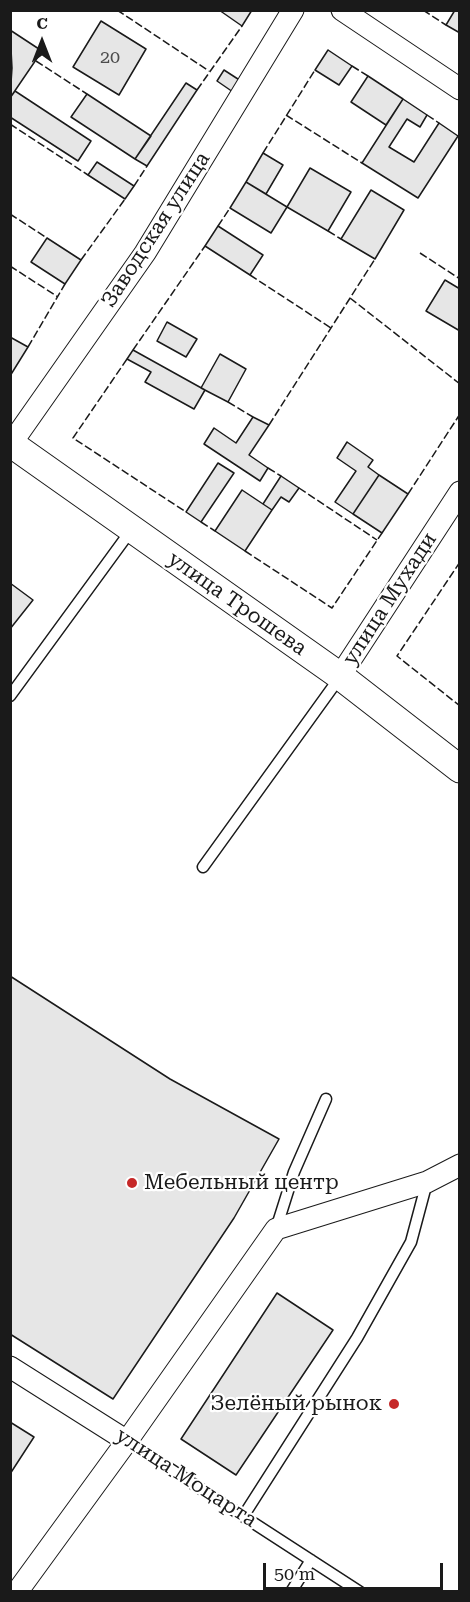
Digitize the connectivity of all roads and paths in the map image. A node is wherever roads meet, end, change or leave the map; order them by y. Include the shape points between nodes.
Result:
1 (293, 10) edge
2 (342, 10) edge
3 (459, 89) edge
4 (11, 444) edge
5 (459, 492) edge
6 (132, 529) junction
7 (340, 676) junction
8 (10, 696) edge
9 (459, 769) edge
10 (203, 867) dead end
11 (326, 1099) dead end
12 (459, 1166) edge
13 (427, 1182) junction
14 (276, 1229) junction
15 (10, 1367) edge
16 (127, 1441) junction
17 (244, 1515) junction
18 (311, 1560) junction
19 (17, 1592) edge
20 (291, 1592) edge
21 (360, 1592) edge

1 - 4 street, Заводская улица via 145,253
2 - 3 street
4 - 6 street, улица Трошева
5 - 7 street, улица Мухади
6 - 7 street, улица Трошева
6 - 8 lane
7 - 9 street, улица Трошева
7 - 10 lane
11 - 14 lane via 294,1172
12 - 13 street
13 - 14 street
13 - 17 lane via 411,1242 357,1338
14 - 16 street
15 - 16 street, улица Моцарта
16 - 17 lane, улица Моцарта
16 - 19 street
17 - 18 lane, улица Моцарта
18 - 20 lane
18 - 21 lane, улица Моцарта

